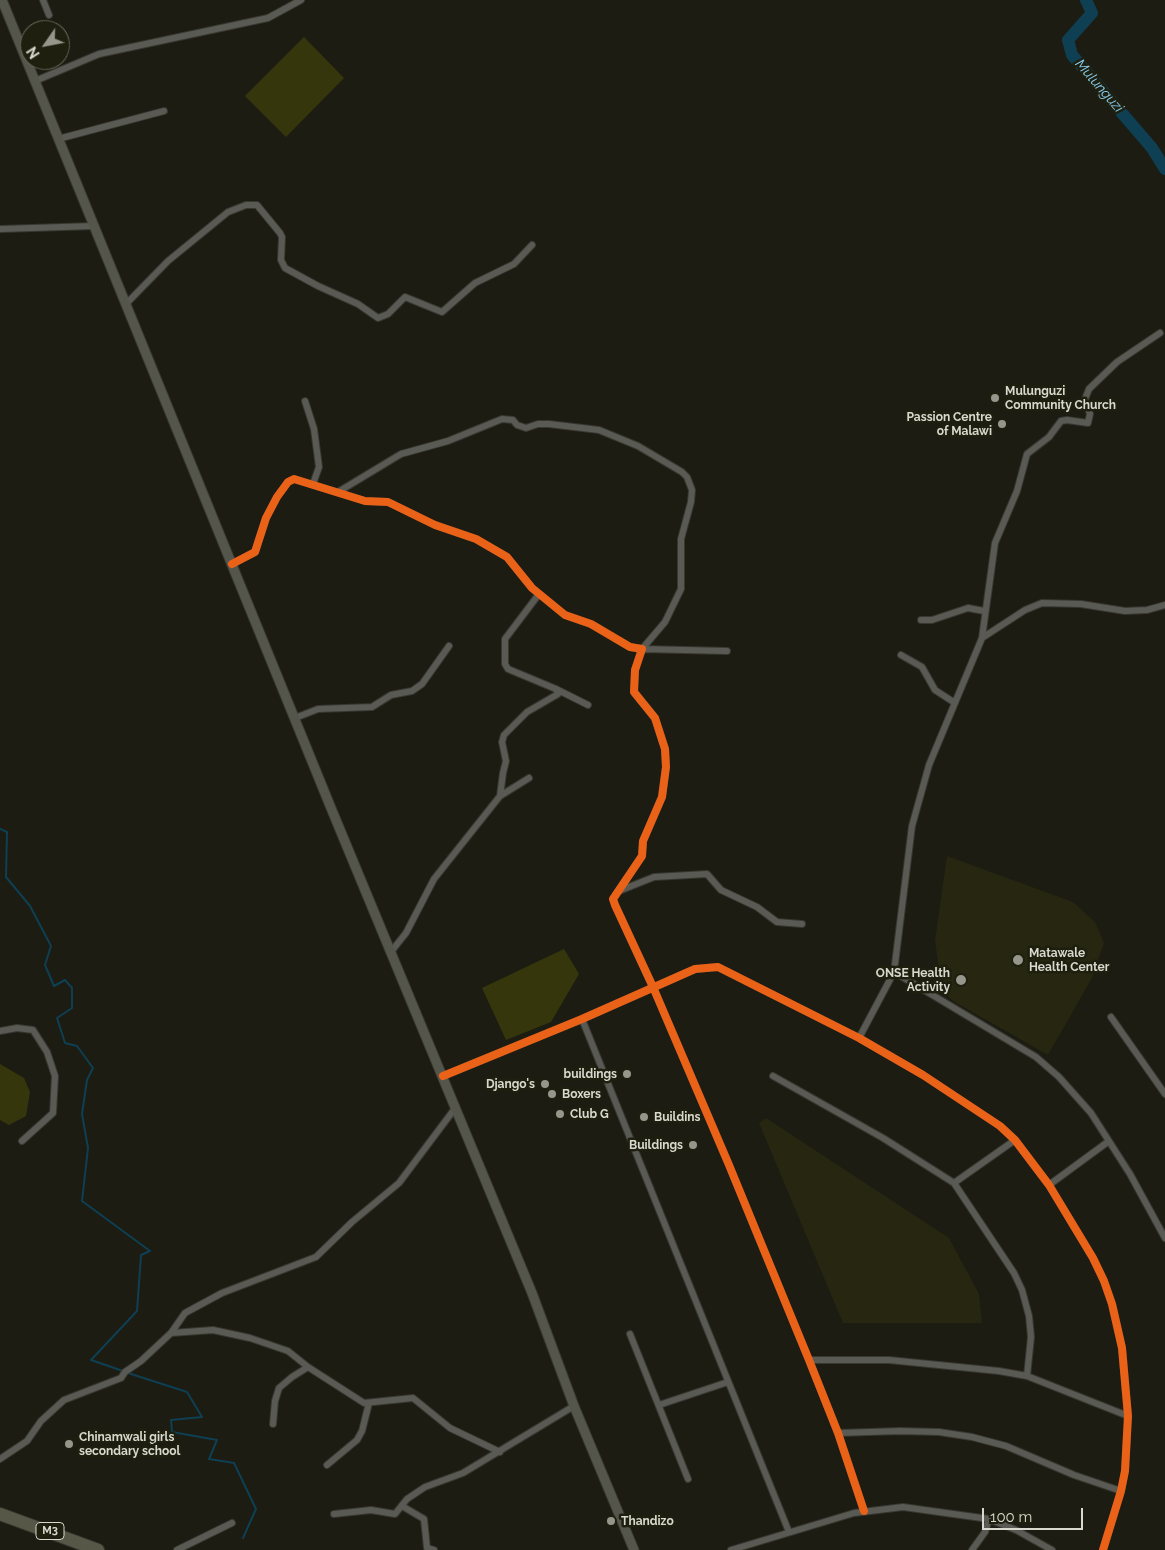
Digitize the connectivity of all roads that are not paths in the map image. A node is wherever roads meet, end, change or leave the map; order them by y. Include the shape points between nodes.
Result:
1 (2, 0) edge
2 (43, 0) edge
3 (301, 0) edge
4 (49, 14) dead end
5 (35, 81) junction
6 (164, 111) dead end
7 (58, 139) junction
8 (94, 226) junction
9 (1, 229) edge
10 (532, 245) dead end
11 (126, 304) junction
12 (1160, 333) dead end
13 (305, 401) dead end
14 (313, 484) junction
15 (338, 492) junction
16 (232, 564) junction
17 (539, 594) junction
18 (1165, 604) edge
19 (984, 610) junction
20 (920, 620) dead end
21 (982, 638) junction
22 (449, 646) dead end
23 (642, 649) junction
24 (727, 651) dead end
25 (901, 656) dead end
26 (556, 689) junction
27 (955, 703) junction
28 (588, 705) dead end
29 (295, 718) junction
30 (529, 778) dead end
31 (500, 796) junction
32 (618, 892) junction
33 (802, 924) dead end
34 (390, 953) junction
35 (894, 972) junction
36 (653, 987) junction
37 (1111, 1017) dead end
38 (582, 1019) junction
39 (0, 1031) edge
40 (859, 1038) junction
41 (443, 1076) junction
42 (773, 1076) dead end
43 (1165, 1094) edge
44 (456, 1108) junction
45 (1015, 1140) junction
46 (22, 1141) dead end
47 (1109, 1141) junction
48 (954, 1182) junction
49 (1049, 1185) junction
50 (1165, 1238) edge
51 (171, 1333) junction
52 (630, 1334) dead end
53 (809, 1360) junction
54 (308, 1367) junction
55 (1027, 1376) junction
56 (728, 1382) junction
57 (369, 1403) junction
58 (659, 1404) junction
59 (574, 1406) junction
60 (1128, 1416) junction
61 (273, 1424) dead end
62 (838, 1433) junction
63 (500, 1452) junction
64 (0, 1459) edge
65 (327, 1465) dead end
66 (688, 1479) dead end
67 (1121, 1491) junction
68 (402, 1506) junction
69 (864, 1511) junction
70 (0, 1514) edge
71 (334, 1514) dead end
72 (989, 1519) junction
73 (232, 1523) dead end
74 (789, 1532) junction
75 (98, 1550) edge
76 (177, 1550) edge
77 (434, 1550) edge
78 (634, 1550) edge
79 (731, 1550) edge
80 (972, 1550) edge
81 (1052, 1550) edge
82 (1103, 1550) edge

1 - 5 main road
2 - 4 street
3 - 5 street via 268,18 99,54
5 - 7 main road
6 - 7 street
7 - 8 main road
8 - 9 street
8 - 11 main road
10 - 11 street via 514,264 476,283 442,312 406,298 388,314 378,318 285,268 280,260 280,232 257,205 246,205 228,212 168,261
11 - 16 main road
12 - 19 street via 1117,362 1089,389 1085,399 1090,414 1088,423 1061,421 1049,437 1027,454 1013,503 995,543
13 - 14 street via 314,429 318,460
14 - 15 street
14 - 16 street via 294,479 288,482 266,518 255,552
15 - 17 street via 365,501 388,502 428,522 476,540 507,558
15 - 23 street via 401,454 453,439 502,418 526,428 548,424 599,430 638,446 682,472 692,490 681,539 681,589 665,622
16 - 29 main road
17 - 23 street via 565,615 599,628 630,647
17 - 26 street via 505,639 505,664 508,669
18 - 21 street via 1147,610 1125,611 1042,602
19 - 20 street via 968,608 932,620
19 - 21 street
21 - 27 street
22 - 29 street via 422,684 412,691 391,695 372,707 318,709
23 - 24 street
23 - 32 street via 635,670 634,692 655,718 665,749 666,767 659,808 643,841 642,856
25 - 27 street via 922,666 935,690
26 - 28 street
26 - 31 street via 556,696 526,712 504,735 502,742 506,761
27 - 35 street via 929,765 912,826
29 - 34 main road
30 - 31 street
31 - 34 street via 434,879 406,934
32 - 33 street via 654,877 707,874 721,890 757,907 777,922
32 - 36 street via 613,900
34 - 41 main road
35 - 40 street
35 - 47 street via 1043,1062 1074,1092
36 - 38 street
36 - 40 street via 695,969 718,967
36 - 53 street
37 - 43 street
38 - 41 street
38 - 56 street
39 - 46 street via 25,1027 33,1030 55,1076 53,1113
40 - 45 street via 956,1097
41 - 44 main road
42 - 48 street
44 - 51 street via 399,1183 316,1257 222,1293 184,1313
44 - 59 main road
45 - 48 street
45 - 49 street
47 - 49 street
47 - 50 street
48 - 55 street via 1022,1290 1030,1316
49 - 60 street via 1104,1281 1122,1348
51 - 54 street via 213,1330 250,1338 288,1351
51 - 64 street via 122,1378 64,1400 41,1421 27,1440
52 - 58 street
53 - 55 street via 947,1364
53 - 62 street
54 - 57 street via 358,1400
54 - 61 street via 279,1388
55 - 60 street
56 - 58 street
56 - 74 street
57 - 63 street via 413,1398 450,1428
57 - 65 street via 357,1440
58 - 66 street
59 - 63 street
59 - 78 main road
60 - 67 street
62 - 67 street via 939,1432 972,1437 1006,1446
62 - 69 street
63 - 68 street via 463,1473 425,1487
67 - 82 street
68 - 71 street via 395,1514 372,1510
68 - 77 street via 424,1519 427,1548
69 - 72 street via 903,1507
69 - 74 street
70 - 75 highway, M3
72 - 80 street via 985,1532
72 - 81 street
73 - 76 street
74 - 79 street

